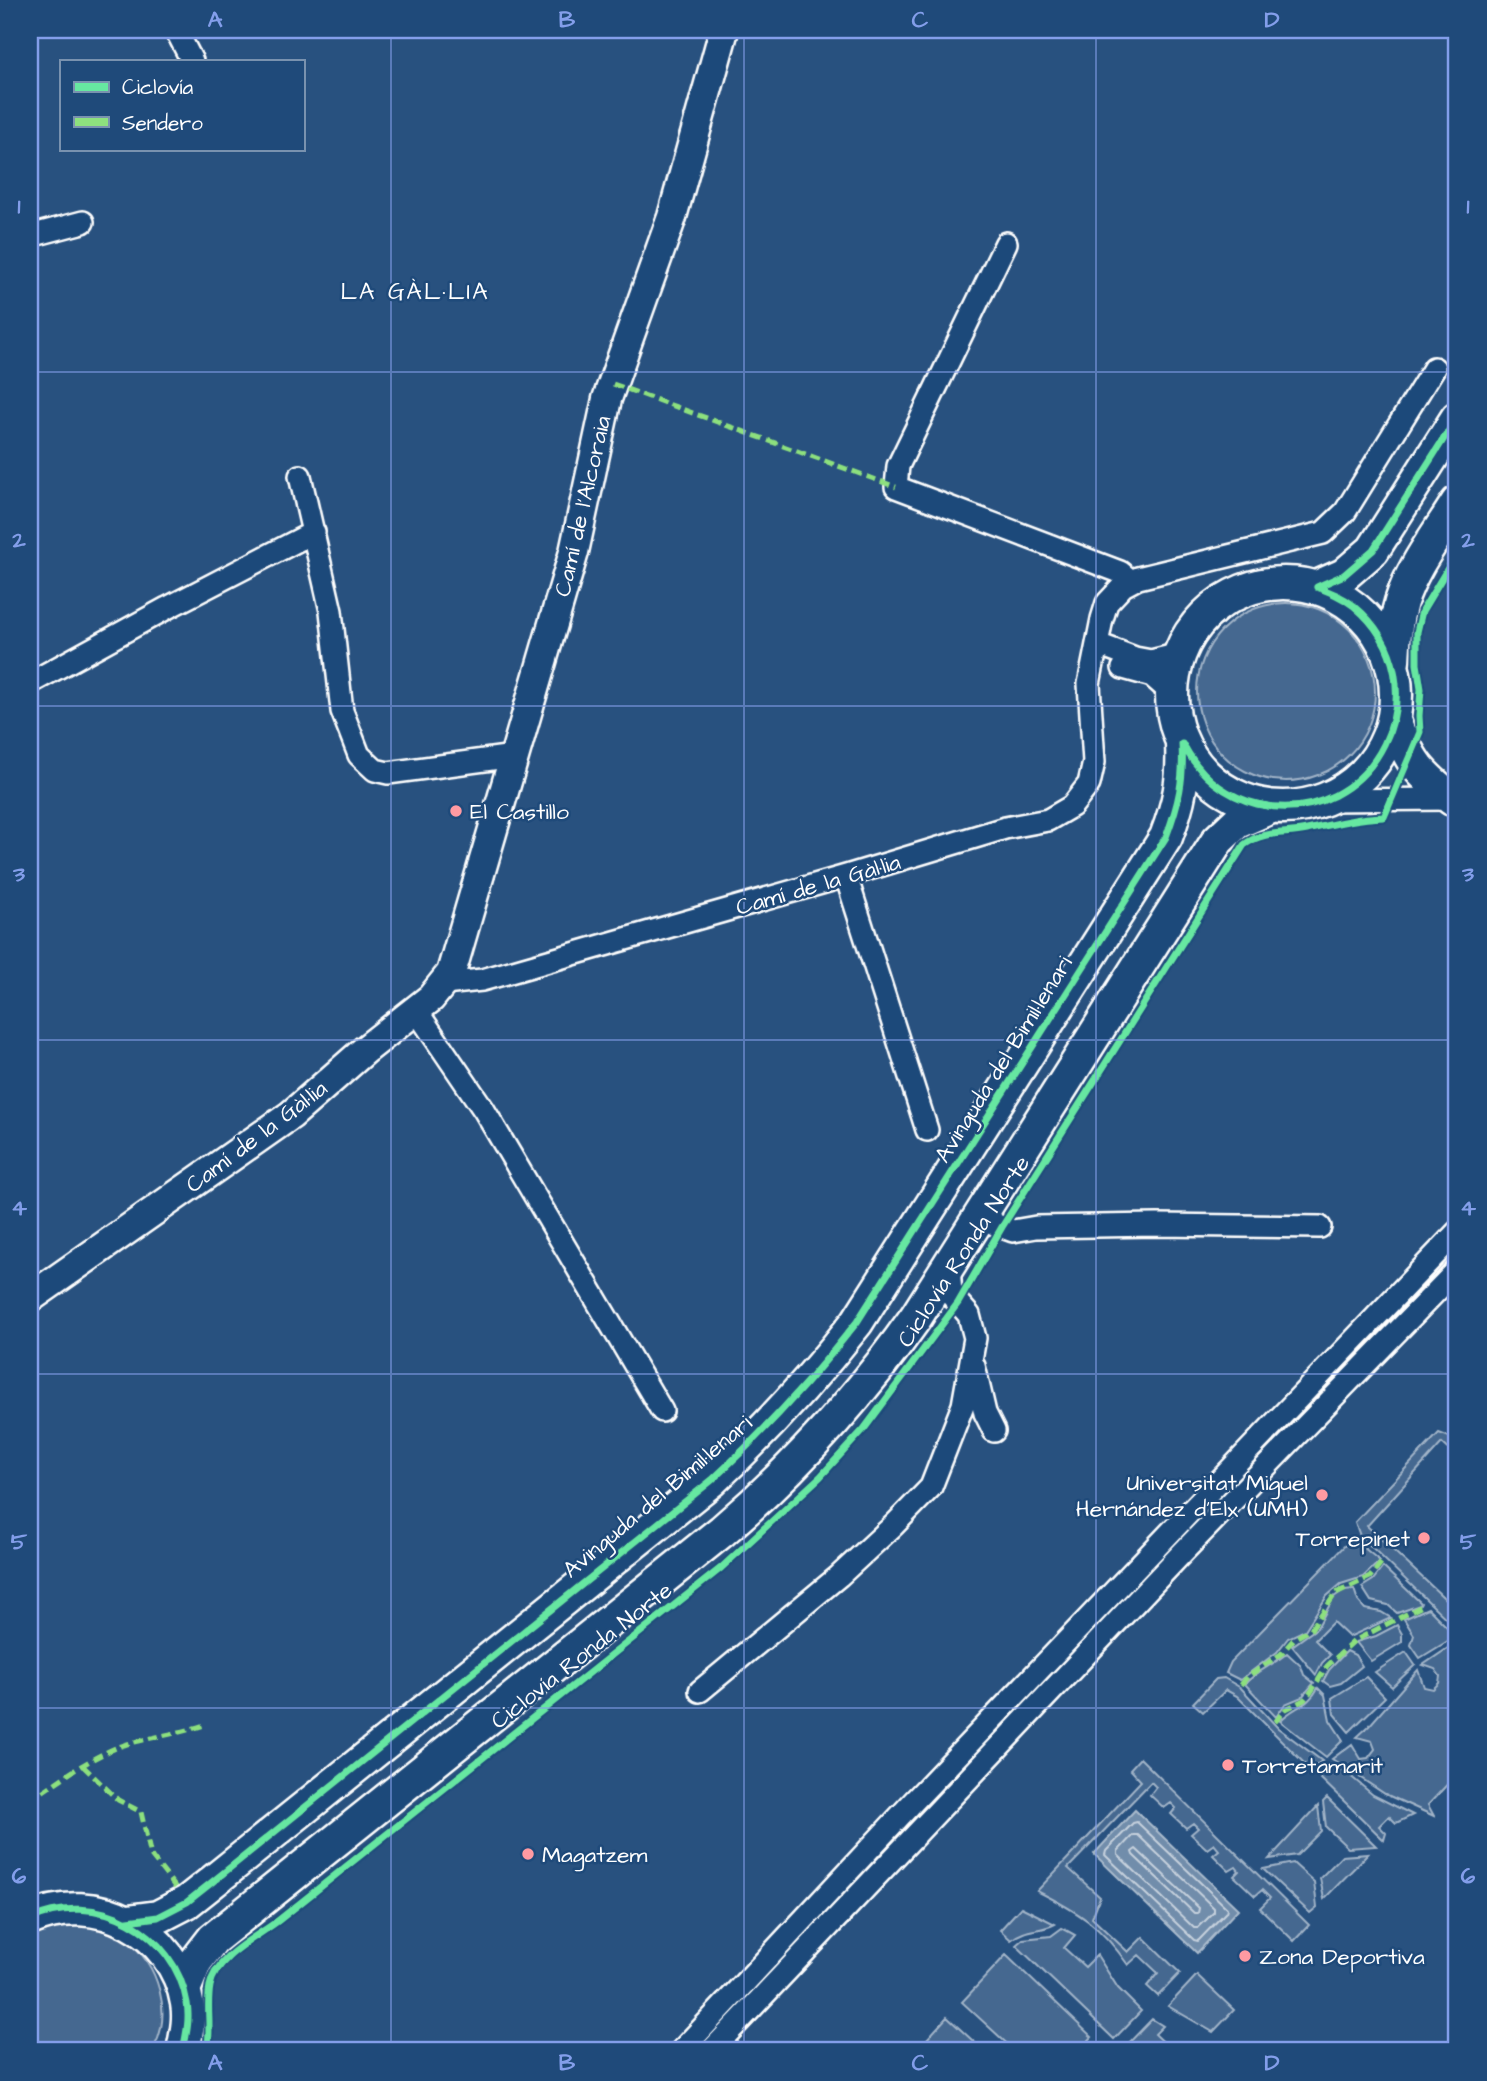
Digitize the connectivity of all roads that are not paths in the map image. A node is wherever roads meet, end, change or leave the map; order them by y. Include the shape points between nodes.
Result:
1 (176, 30) edge
2 (724, 30) edge
3 (191, 60) edge
4 (83, 222) dead end
5 (30, 236) edge
6 (1006, 243) dead end
7 (1434, 368) dead end
8 (1457, 418) edge
9 (300, 476) dead end
10 (1457, 503) edge
11 (314, 532) junction
12 (1131, 582) junction
13 (1317, 587) junction
14 (1096, 652) junction
15 (1180, 654) junction
16 (1393, 663) junction
17 (30, 683) edge
18 (1170, 692) junction
19 (1394, 721) junction
20 (1182, 744) junction
21 (514, 757) junction
22 (1455, 799) edge
23 (1324, 800) junction
24 (1271, 807) junction
25 (846, 876) junction
26 (443, 984) junction
27 (416, 1010) junction
28 (927, 1129) dead end
29 (985, 1208) junction
30 (1320, 1227) dead end
31 (1457, 1232) edge
32 (948, 1266) junction
33 (1457, 1270) edge
34 (30, 1298) edge
35 (972, 1357) junction
36 (662, 1411) dead end
37 (994, 1432) dead end
38 (700, 1691) dead end
39 (30, 1919) edge
40 (128, 1921) junction
41 (184, 1990) junction
42 (183, 2051) edge
43 (681, 2051) edge
44 (711, 2051) edge

1 - 3 street
2 - 21 street, Camí de l'Alcoraia via 672,217 607,399 574,552
4 - 5 street
6 - 12 street via 898,466 896,487 1120,572
7 - 12 street, Camí de la Gàl·lia via 1345,512 1323,533
8 - 13 main road via 1373,550 1344,575
9 - 11 street
10 - 16 main road via 1402,600
11 - 17 street
11 - 21 street via 331,611 342,711 359,755 375,770 388,774
12 - 14 street, Camí de la Gàl·lia via 1107,603
13 - 15 main road via 1274,583 1230,596 1197,624
13 - 16 main road via 1345,600 1367,618
14 - 15 street via 1151,660
14 - 18 street via 1152,676
14 - 25 street, Camí de la Gàl·lia via 1089,684 1094,762 1089,784 1072,806 1048,820 1005,828
15 - 18 main road
16 - 19 main road via 1397,687
18 - 20 main road
19 - 22 main road via 1409,758 1426,778
19 - 23 main road via 1381,752 1366,772
20 - 24 main road via 1206,777 1227,792
20 - 40 main road, Avinguda del Bimil·lenari via 1180,798 1166,837 857,1322 802,1391 712,1480 211,1883 158,1917
21 - 26 street, Camí de l'Alcoraia via 456,960
22 - 23 street
23 - 24 main road
24 - 29 main road via 1237,822 1218,840
25 - 26 street, Camí de la Gàl·lia via 482,980
25 - 28 street
26 - 27 street, Camí de la Gàl·lia
27 - 34 street, Camí de la Gàl·lia via 291,1115
27 - 36 street via 484,1110
29 - 30 street via 994,1224 1013,1231 1090,1226
29 - 32 main road
31 - 43 street
32 - 35 street via 951,1295 969,1315 975,1338
32 - 41 main road via 885,1362 773,1488 213,1940 196,1961
33 - 44 street
35 - 37 street
35 - 38 street via 962,1405 931,1487 839,1576
39 - 40 main road via 71,1908 101,1911
40 - 41 main road via 167,1955
41 - 42 main road via 188,2027

